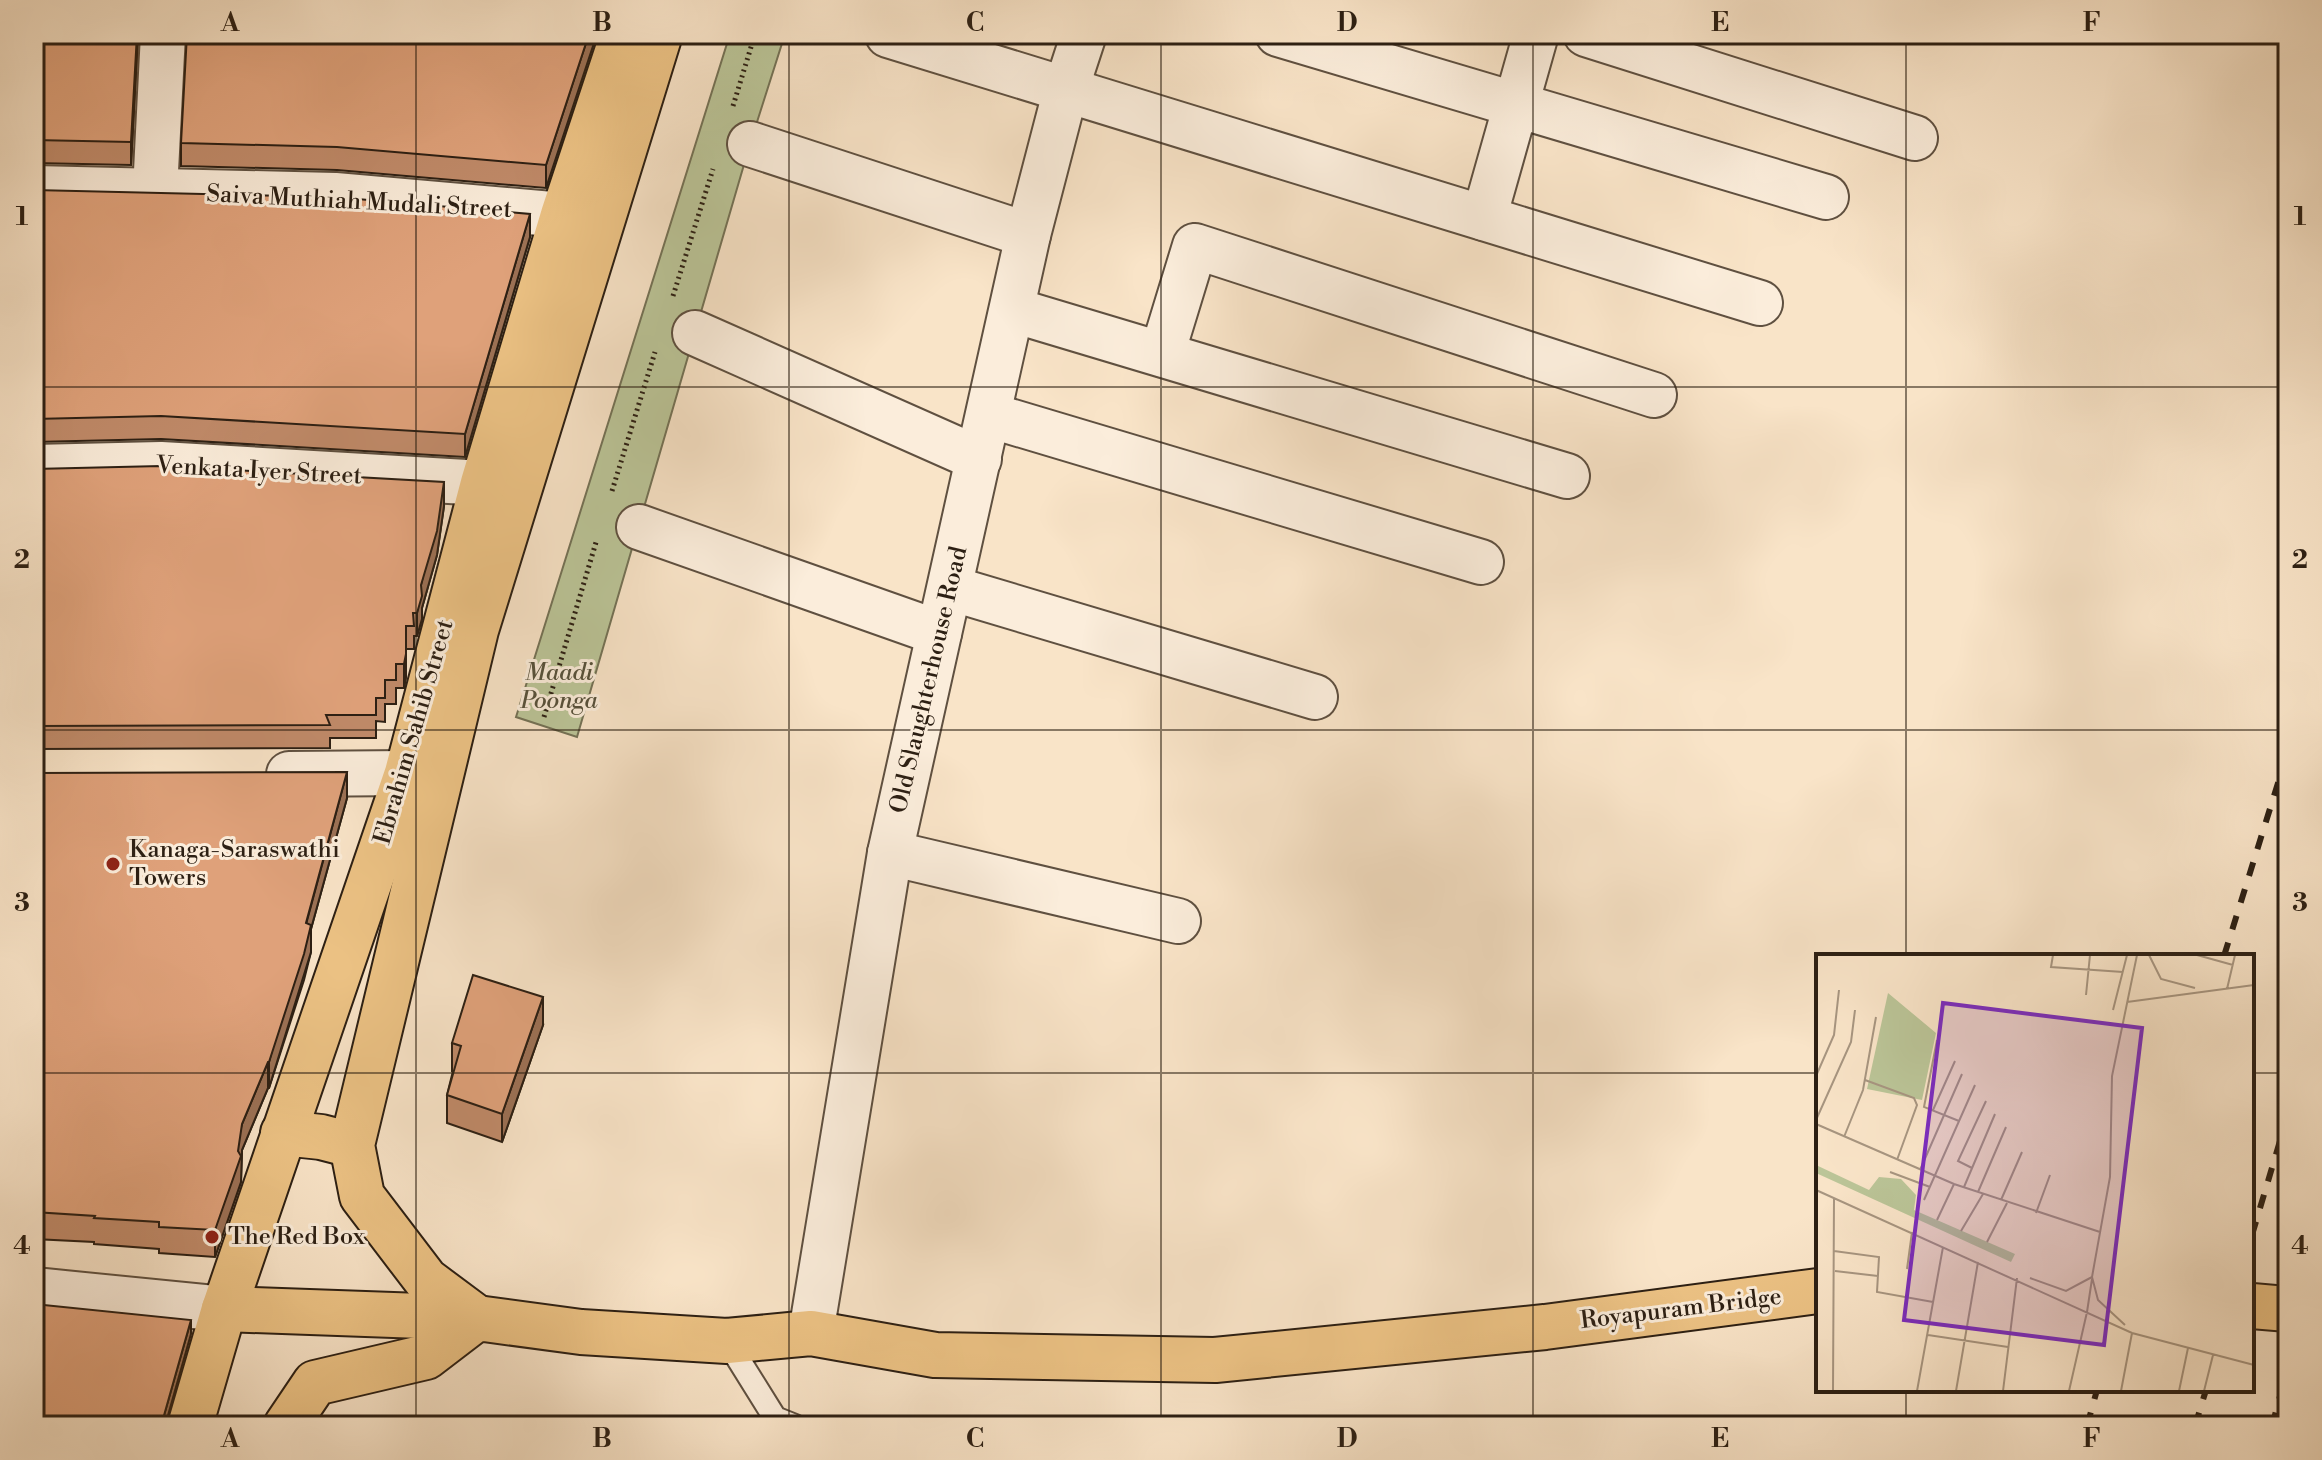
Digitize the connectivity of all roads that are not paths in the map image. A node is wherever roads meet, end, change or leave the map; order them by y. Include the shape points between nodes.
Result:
1 (163, 34) edge
2 (623, 34) edge
3 (660, 34) edge
4 (1084, 34) edge
5 (1278, 34) edge
6 (1536, 34) edge
7 (1586, 34) edge
8 (888, 35) edge
9 (986, 49) edge
10 (1066, 89) junction
11 (1515, 106) junction
12 (1915, 138) dead end
13 (731, 142) road end
14 (34, 188) edge
15 (155, 191) junction
16 (1826, 197) dead end
17 (563, 215) junction
18 (1484, 218) junction
19 (1028, 235) junction
20 (1760, 303) dead end
21 (1013, 310) junction
22 (674, 329) road end
23 (1162, 354) junction
24 (1654, 395) dead end
25 (989, 415) junction
26 (979, 459) junction
27 (34, 467) edge
28 (1567, 476) dead end
29 (483, 483) junction
30 (616, 519) road end
31 (1481, 562) dead end
32 (950, 588) junction
33 (939, 633) junction
34 (1315, 697) dead end
35 (407, 773) junction
36 (251, 774) edge
37 (890, 853) junction
38 (1178, 921) dead end
39 (283, 1133) junction
40 (352, 1145) junction
41 (34, 1290) edge
42 (1816, 1291) edge
43 (2254, 1306) edge
44 (224, 1309) junction
45 (2288, 1309) edge
46 (477, 1318) junction
47 (811, 1333) junction
48 (727, 1341) junction
49 (190, 1426) edge
50 (286, 1426) edge
51 (795, 1426) edge

1 - 15 street
2 - 17 main road, Ebrahim Sahib Street
3 - 40 main road, Ebrahim Sahib Street via 476,630
4 - 10 street, Old Slaughterhouse Road
5 - 11 street
6 - 11 street
7 - 12 street
8 - 9 street
9 - 10 street
10 - 18 street
10 - 19 street, Old Slaughterhouse Road
11 - 16 street
11 - 18 street
13 - 19 street
14 - 15 street, Saiva Muthiah Mudali Street
15 - 17 street, Saiva Muthiah Mudali Street via 335,195
17 - 29 main road, Ebrahim Sahib Street
18 - 20 street
19 - 21 street, Old Slaughterhouse Road
21 - 23 street
21 - 25 street, Old Slaughterhouse Road
22 - 26 street
23 - 24 street via 1195,246
23 - 28 street
25 - 26 street, Old Slaughterhouse Road
25 - 31 street
26 - 32 street, Old Slaughterhouse Road
27 - 29 street, Venkata Iyer Street via 161,464
29 - 35 main road, Ebrahim Sahib Street
30 - 33 street
32 - 33 street, Old Slaughterhouse Road
32 - 34 street
33 - 37 street, Old Slaughterhouse Road
35 - 36 street
35 - 39 main road, Ebrahim Sahib Street
37 - 38 street
37 - 47 street, Old Slaughterhouse Road
39 - 40 main road
39 - 44 main road, Ebrahim Sahib Street
40 - 46 main road, Ebrahim Sahib Street via 362,1196 426,1280
41 - 44 street
42 - 47 main road, Royapuram Bridge via 1545,1327 1215,1360 935,1355
43 - 45 main road
44 - 46 main road, Royapuram Bridge
44 - 49 main road, Ebrahim Sahib Street
46 - 48 main road, Royapuram Bridge via 581,1332
46 - 50 main road via 426,1357 315,1383
47 - 48 main road, Royapuram Bridge
48 - 51 lane via 775,1418

